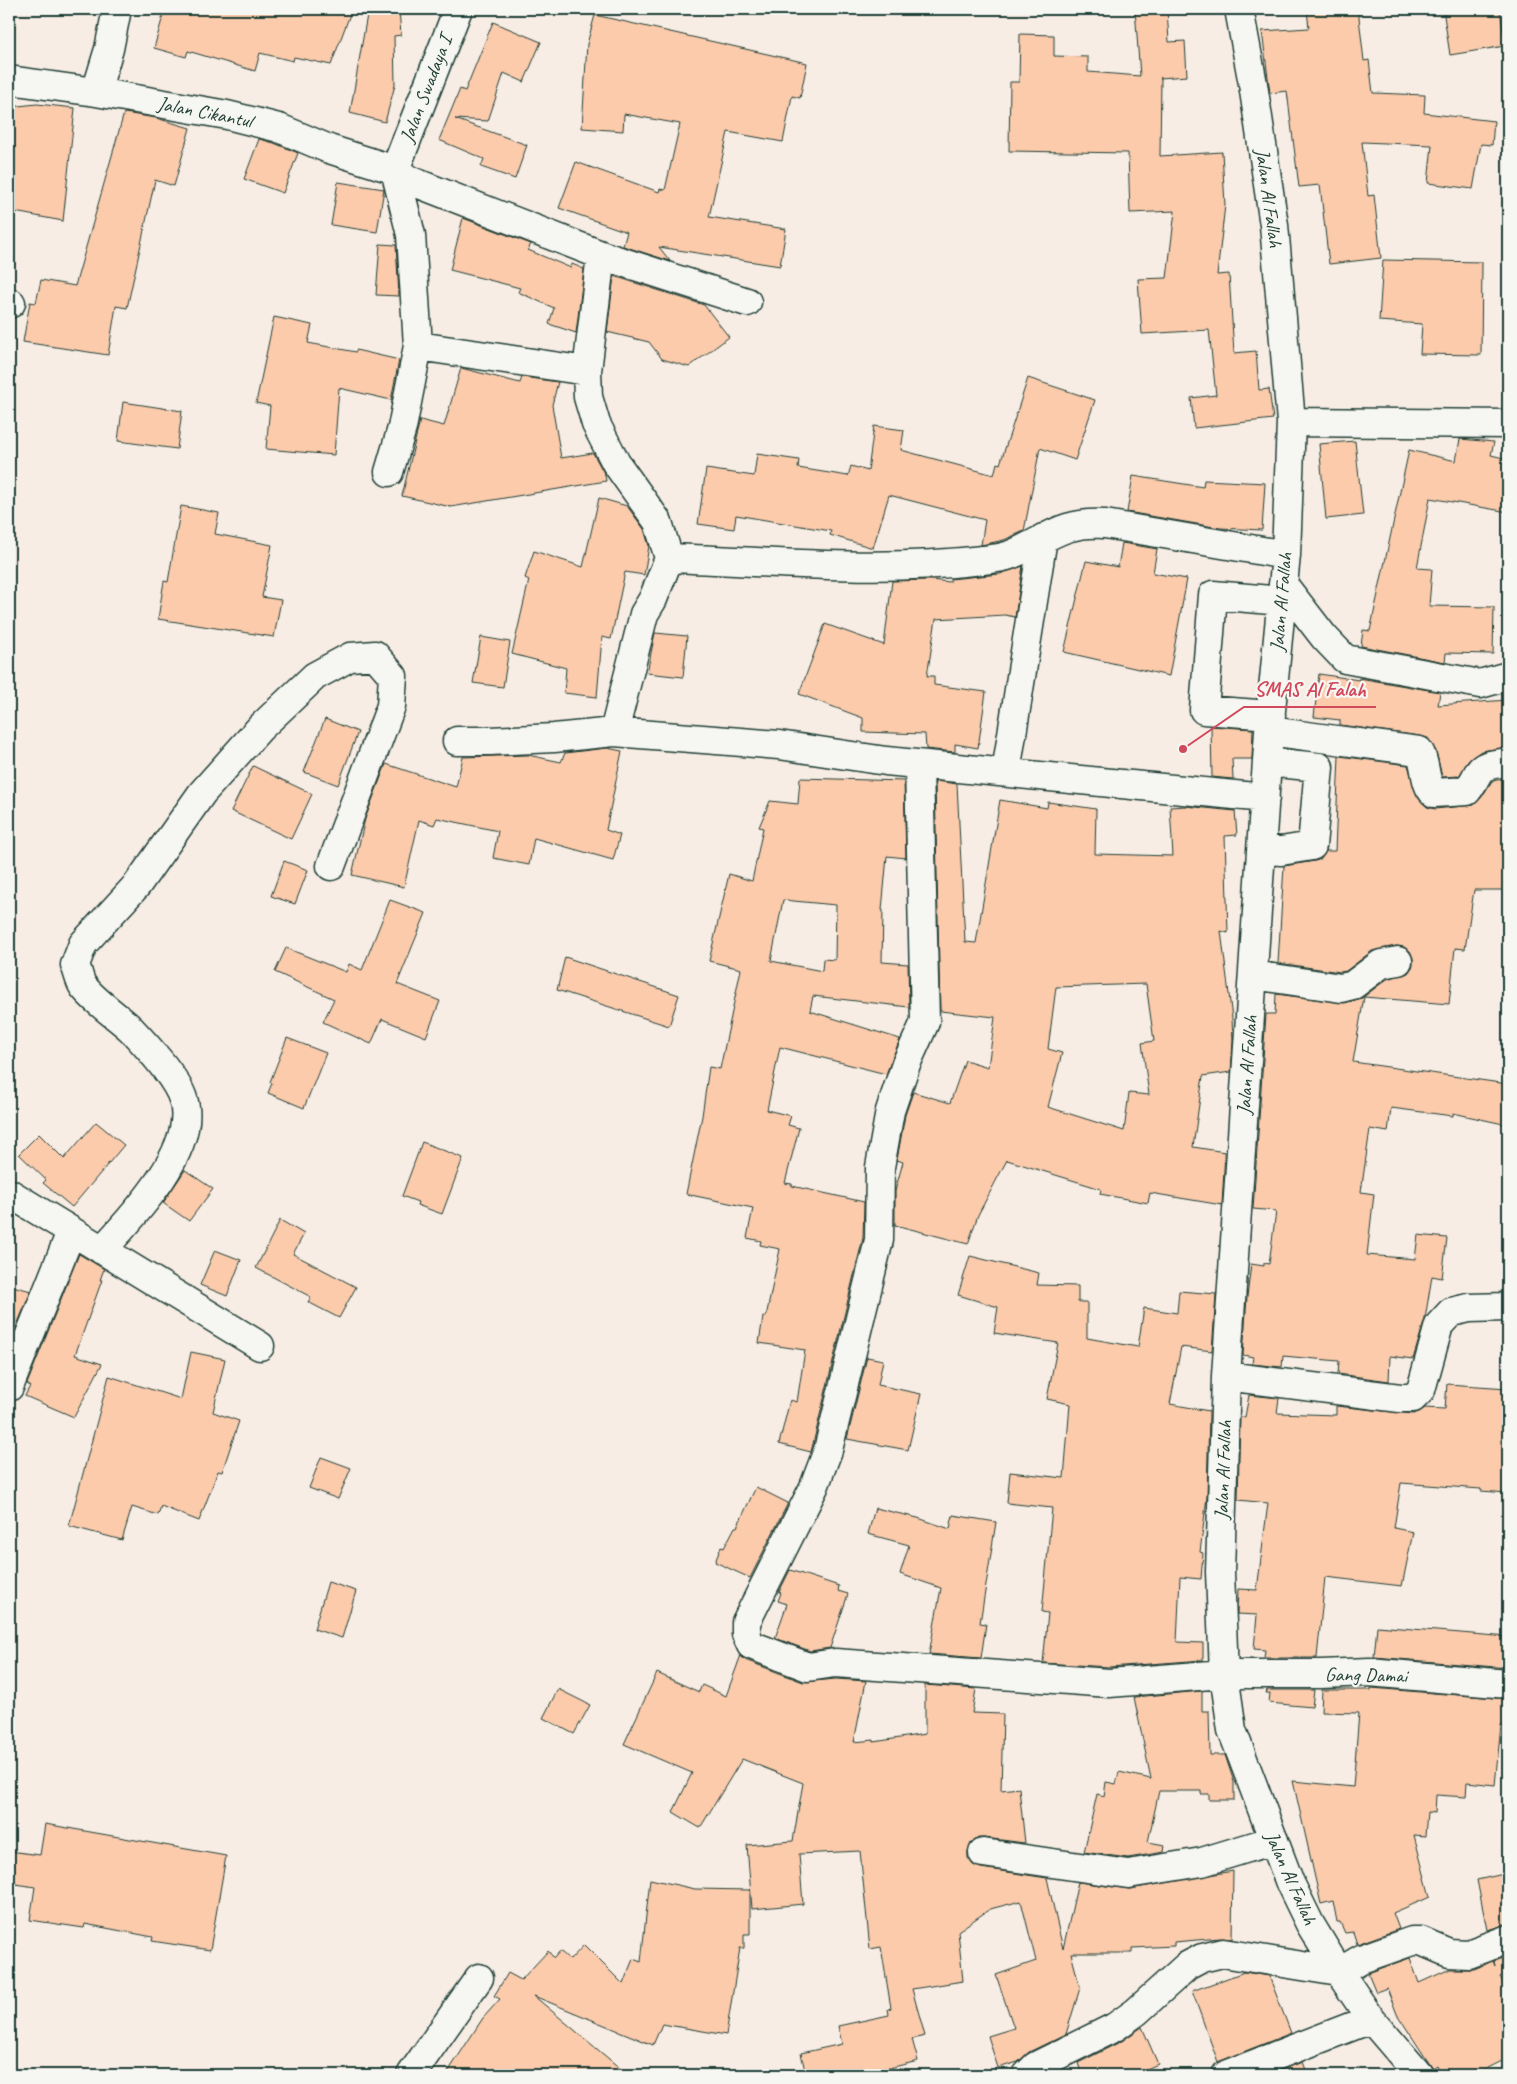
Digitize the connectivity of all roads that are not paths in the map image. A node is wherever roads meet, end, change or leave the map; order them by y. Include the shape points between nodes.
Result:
1 (117, 9) edge
2 (458, 9) edge
3 (1239, 9) edge
4 (9, 80) edge
5 (96, 92) junction
6 (395, 170) junction
7 (601, 255) junction
8 (747, 302) dead end
9 (418, 346) junction
10 (588, 370) junction
11 (1291, 422) junction
12 (1508, 424) edge
13 (388, 472) dead end
14 (1043, 538) junction
15 (1286, 555) junction
16 (669, 558) junction
17 (1283, 592) junction
18 (1508, 676) edge
19 (1270, 723) junction
20 (614, 732) junction
21 (457, 740) dead end
22 (1267, 762) junction
23 (1508, 762) edge
24 (919, 765) junction
25 (1006, 772) junction
26 (1265, 798) junction
27 (1262, 849) junction
28 (331, 866) dead end
29 (1398, 961) dead end
30 (1253, 975) junction
31 (9, 1193) edge
32 (70, 1232) junction
33 (102, 1250) junction
34 (1508, 1307) edge
35 (260, 1346) dead end
36 (15, 1355) edge
37 (1226, 1376) junction
38 (9, 1387) edge
39 (1224, 1674) junction
40 (1508, 1684) edge
41 (1274, 1840) junction
42 (983, 1853) dead end
43 (1508, 1939) edge
44 (1339, 1972) junction
45 (479, 1978) dead end
46 (1371, 2018) junction
47 (411, 2075) edge
48 (1028, 2075) edge
49 (1226, 2075) edge
50 (1419, 2075) edge

1 - 5 street
2 - 6 street, Jalan Swadaya I
3 - 11 street, Jalan Al Fallah via 1274,225
4 - 5 street, Jalan Cikantul
5 - 6 street, Jalan Cikantul via 279,128
6 - 7 street, Jalan Cikantul via 409,180
6 - 9 street via 411,235
7 - 8 street, Jalan Cikantul
7 - 10 street
9 - 10 street
9 - 13 street via 402,428
10 - 16 street via 588,397 596,424 616,463 658,522
11 - 12 street
11 - 15 street, Jalan Al Fallah
14 - 15 street via 1062,529 1089,523 1105,524
14 - 16 street via 1008,556 956,563 876,567
14 - 25 street
15 - 17 street, Jalan Al Fallah
16 - 20 street via 644,614
17 - 18 street via 1346,659 1480,684
17 - 19 street, Jalan Al Fallah
17 - 19 street via 1213,595 1204,710
19 - 22 street, Jalan Al Fallah
19 - 23 street via 1419,751 1429,789 1434,793 1467,791 1478,772 1486,766
20 - 21 street via 554,738
20 - 24 street via 779,745
22 - 26 street, Jalan Al Fallah
22 - 27 street via 1319,767 1312,846 1281,851
24 - 25 street
24 - 39 street, Gang Damai via 925,1022 890,1111 880,1167 879,1240 828,1450 814,1487 746,1622 746,1634 751,1645 808,1667 835,1663 1109,1683
25 - 26 street
26 - 27 street, Jalan Al Fallah
27 - 30 street, Jalan Al Fallah
28 - 33 street via 391,706 393,676 375,655 350,657 315,676 260,728 202,793 137,885 83,944 75,965 83,985 132,1030 170,1076 183,1098 186,1116 184,1136 159,1181 132,1218
29 - 30 street via 1381,964 1353,985 1341,988
30 - 37 street, Jalan Al Fallah
31 - 32 street
32 - 33 street
32 - 36 street
33 - 35 street
34 - 37 street via 1451,1312 1439,1325 1421,1390 1413,1398
36 - 38 street
37 - 39 street, Jalan Al Fallah via 1220,1572
39 - 40 street, Gang Damai via 1369,1672
39 - 41 street, Jalan Al Fallah via 1232,1730
41 - 42 street via 1202,1862 1128,1874
41 - 44 street, Jalan Al Fallah via 1310,1924
43 - 44 street via 1468,1954 1412,1941 1361,1959
44 - 46 street, Jalan Al Fallah
44 - 48 street via 1223,1953 1202,1958 1187,1966 1115,2027 1036,2066
45 - 47 street
46 - 49 street
46 - 50 street, Jalan Al Fallah

